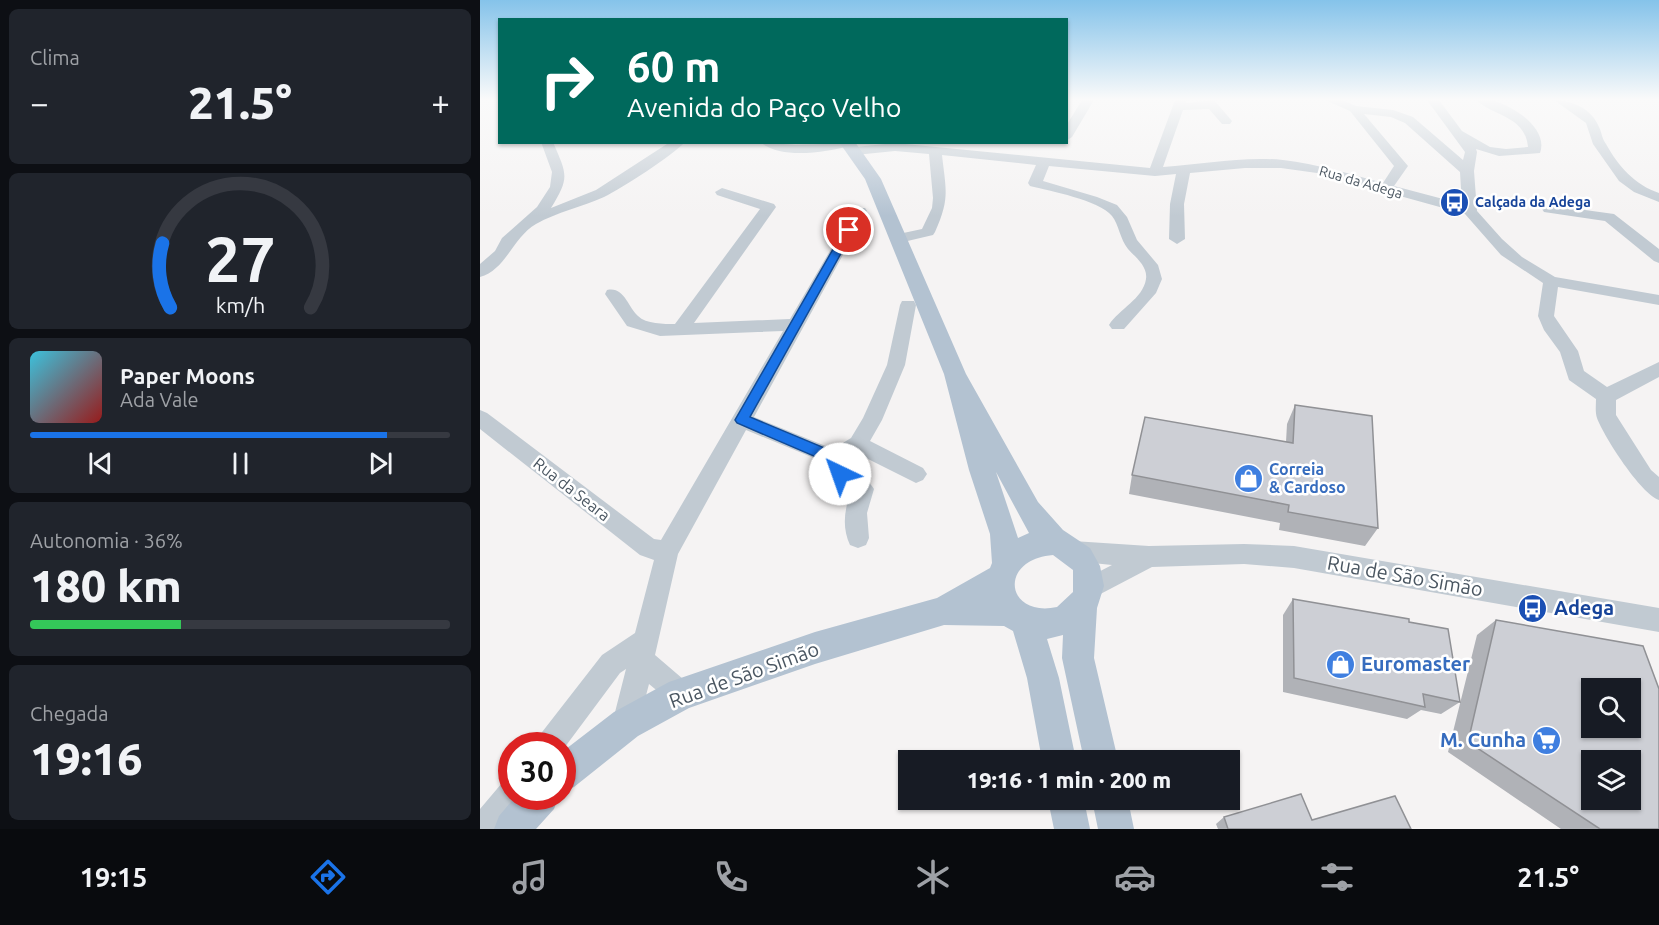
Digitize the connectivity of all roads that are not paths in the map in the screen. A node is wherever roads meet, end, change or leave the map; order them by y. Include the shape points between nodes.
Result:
1 (1167, 139) edge
2 (1378, 139) edge
3 (1430, 139) edge
4 (1462, 139) edge
5 (1470, 139) edge
6 (1535, 139) edge
7 (1597, 139) edge
8 (548, 144) edge
9 (676, 144) edge
10 (771, 144) edge
11 (1062, 144) edge
12 (849, 145) edge
13 (955, 148) edge
14 (935, 152) junction
15 (1048, 163) junction
16 (1184, 170) junction
17 (1467, 171) junction
18 (1155, 172) junction
19 (1384, 189) junction
20 (722, 192) dead end
21 (1659, 198) edge
22 (1549, 209) dead end
23 (860, 211) dead end
24 (1470, 212) junction
25 (530, 221) junction
26 (899, 238) junction
27 (1177, 239) dead end
28 (1659, 258) edge
29 (480, 272) edge
30 (1551, 281) junction
31 (613, 294) dead end
32 (1659, 300) edge
33 (908, 305) dead end
34 (1118, 325) dead end
35 (795, 326) junction
36 (679, 331) junction
37 (1659, 369) edge
38 (955, 374) junction
39 (1606, 396) junction
40 (742, 420) junction
41 (482, 423) edge
42 (858, 444) junction
43 (834, 458) junction
44 (916, 474) dead end
45 (1659, 491) edge
46 (858, 538) dead end
47 (1065, 547) junction
48 (667, 552) junction
49 (1149, 557) junction
50 (1003, 570) junction
51 (1085, 597) junction
52 (943, 611) junction
53 (1018, 616) junction
54 (1659, 620) edge
55 (643, 651) junction
56 (681, 694) junction
57 (626, 724) junction
58 (560, 732) edge
59 (1057, 750) edge
60 (1099, 750) edge
61 (576, 765) edge
62 (498, 810) edge
63 (529, 810) edge
64 (1068, 810) edge
65 (1112, 810) edge
66 (483, 829) edge
67 (512, 829) edge
68 (1072, 829) edge
69 (1116, 829) edge

1 - 18 street
2 - 19 street via 1401,166
3 - 17 street
4 - 17 street via 1472,152
5 - 6 street via 1494,152 1535,150
7 - 21 street via 1626,183
8 - 25 street via 559,172 556,187 543,210
9 - 25 street via 601,193
10 - 12 street, Rua da Adega via 801,149
11 - 15 street
12 - 14 street, Rua da Adega
12 - 26 main road via 873,179
13 - 14 street, Rua da Adega
13 - 15 street, Rua da Adega
14 - 26 street via 939,208 928,232
15 - 18 street, Rua da Adega
15 - 34 street via 1035,183 1105,204 1117,212 1130,242 1151,265 1154,278 1144,302
16 - 18 street, Rua da Adega
16 - 19 street, Rua da Adega via 1281,164 1318,169
16 - 27 street
17 - 24 street
19 - 24 street, Rua da Adega
20 - 36 street via 769,207
22 - 28 street via 1609,217
23 - 35 street
24 - 30 street via 1506,251
25 - 29 street via 507,241 502,254
26 - 38 main road
30 - 32 street
30 - 39 street via 1546,316 1550,326 1569,351 1576,375
31 - 36 street via 633,322
33 - 42 street via 896,365
35 - 36 street
35 - 40 street
37 - 39 street
38 - 47 main road via 1036,522
38 - 50 main road via 1004,534
39 - 45 street via 1606,416 1644,476
40 - 43 street
40 - 48 street
41 - 48 street, Rua da Seara via 648,548
42 - 43 street
42 - 44 street
43 - 46 street via 840,474 863,489 854,525
47 - 49 street, Rua de São Simão
47 - 50 main road via 1042,541 1028,544 1016,552
47 - 51 main road via 1087,567 1090,580
48 - 55 street
49 - 51 street, Rua de São Simão
49 - 54 street, Rua de São Simão via 1294,557
50 - 52 main road, Rua de São Simão
50 - 53 main road via 1003,601
51 - 53 main road via 1071,616 1057,623 1041,625
51 - 60 main road via 1078,658
52 - 53 main road, Rua de São Simão
52 - 56 main road, Rua de São Simão via 816,648
53 - 59 main road via 1043,678
55 - 56 street
55 - 57 street
55 - 58 street via 611,664
56 - 57 main road, Rua de São Simão
57 - 61 main road, Rua de São Simão
62 - 66 street
63 - 67 main road
64 - 68 main road
65 - 69 main road

